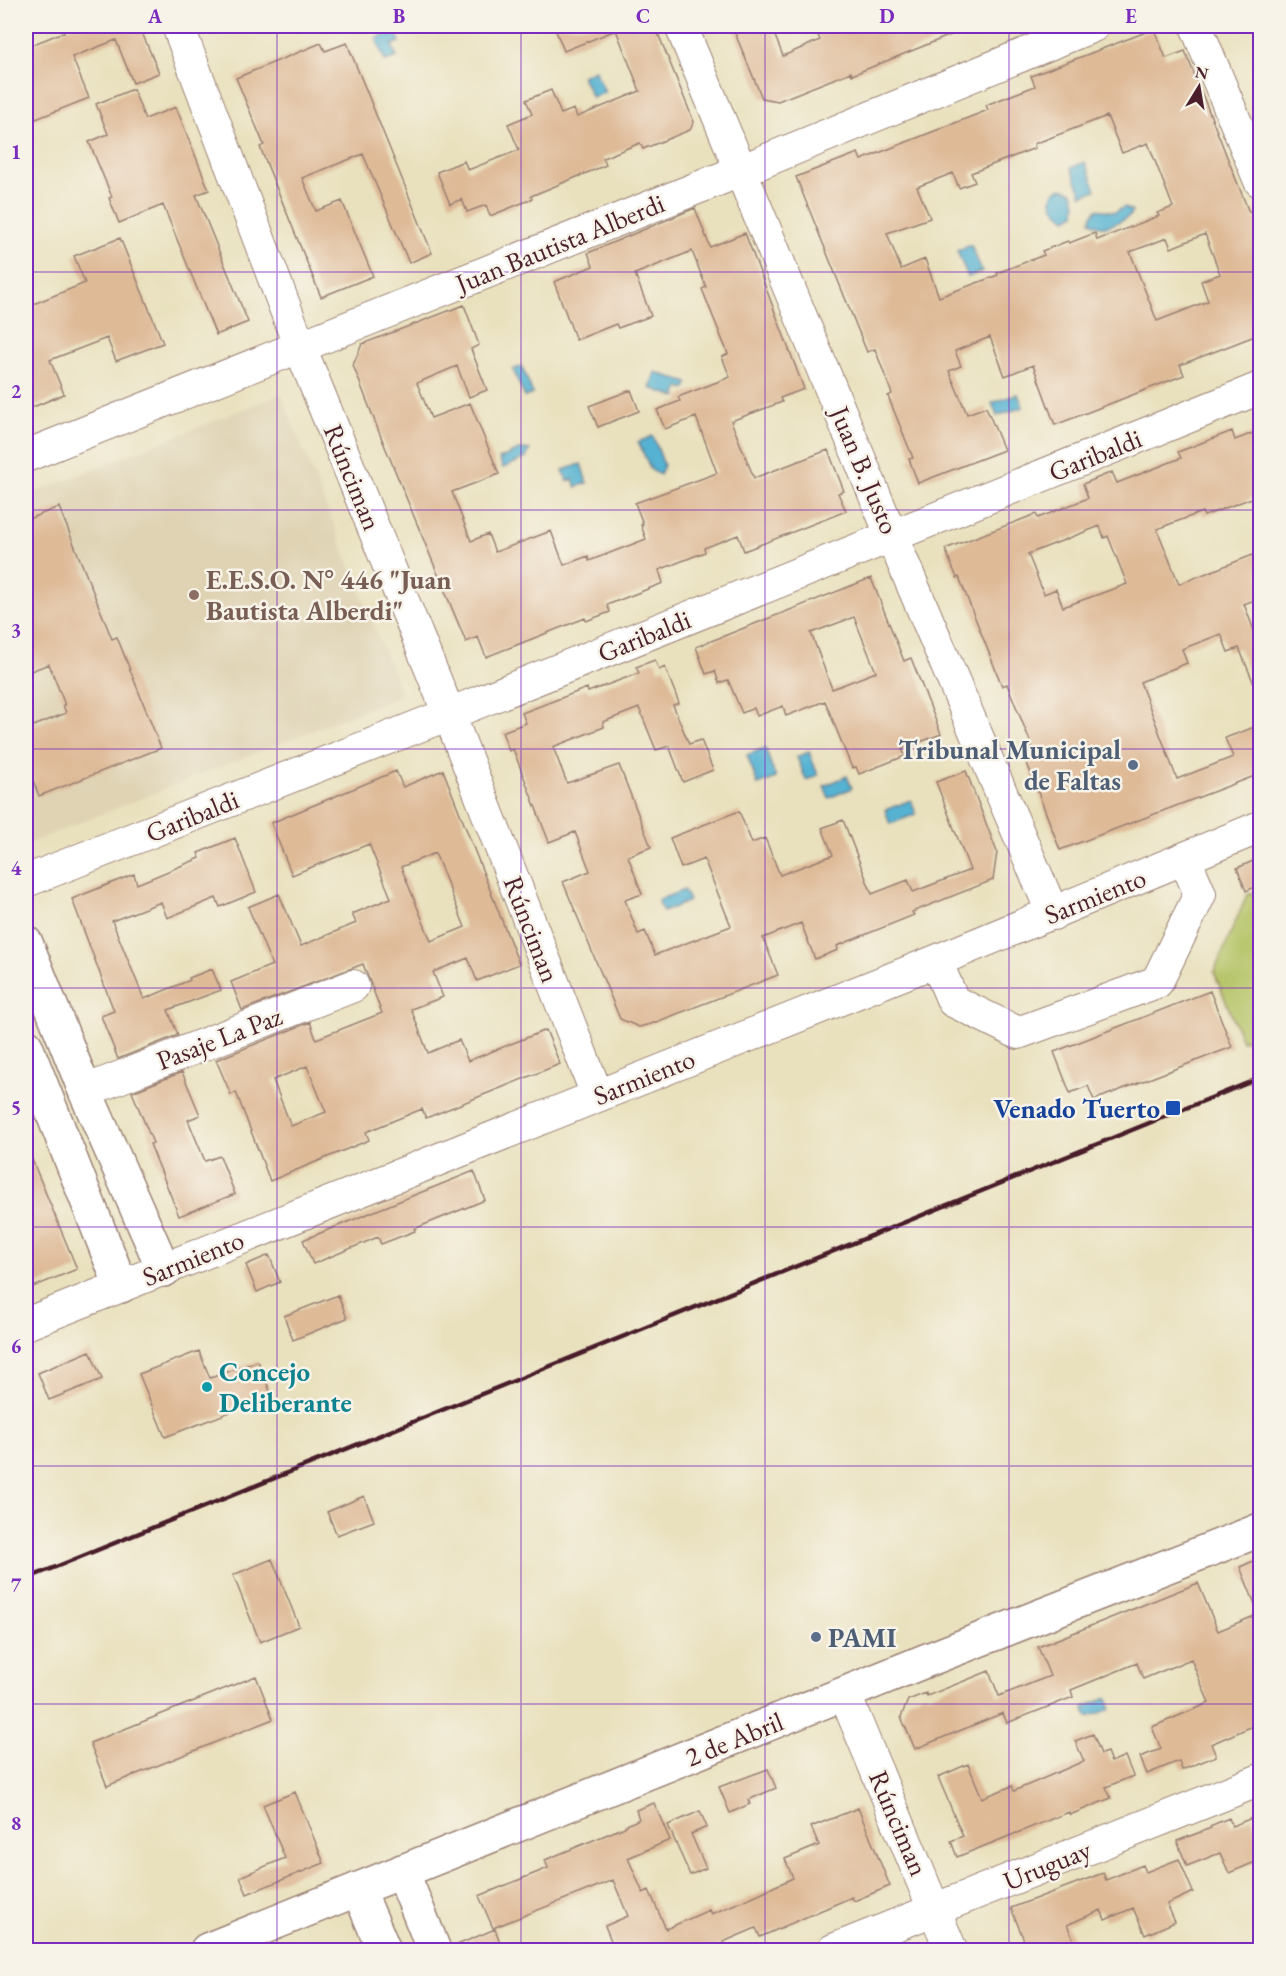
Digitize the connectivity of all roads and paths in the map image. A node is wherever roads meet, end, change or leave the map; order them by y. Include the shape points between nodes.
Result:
1 (178, 26) edge
2 (681, 26) edge
3 (1093, 26) edge
4 (1196, 26) edge
5 (740, 171) junction
6 (1260, 181) edge
7 (300, 346) junction
8 (1260, 388) edge
9 (26, 456) edge
10 (892, 537) junction
11 (449, 714) junction
12 (1260, 827) edge
13 (1185, 859) junction
14 (26, 881) edge
15 (1053, 914) junction
16 (26, 943) edge
17 (936, 961) junction
18 (353, 986) dead end
19 (26, 1046) edge
20 (86, 1091) junction
21 (597, 1095) junction
22 (164, 1270) junction
23 (121, 1286) junction
24 (26, 1324) edge
25 (1260, 1530) edge
26 (845, 1695) junction
27 (1260, 1780) edge
28 (402, 1871) junction
29 (358, 1889) junction
30 (935, 1910) junction
31 (207, 1950) edge
32 (384, 1950) edge
33 (434, 1950) edge
34 (833, 1950) edge
35 (951, 1950) edge

1 - 7 street, Rúnciman
2 - 5 street, Juan B. Justo
3 - 5 street, Juan Bautista Alberdi
4 - 6 street
5 - 7 street, Juan Bautista Alberdi
5 - 10 street, Juan B. Justo
7 - 9 street, Juan Bautista Alberdi
7 - 11 street, Rúnciman
8 - 10 street, Garibaldi
10 - 11 street, Garibaldi
10 - 15 street, Juan B. Justo
11 - 14 street, Garibaldi
11 - 21 street, Rúnciman
12 - 13 street, Sarmiento
13 - 15 street, Sarmiento
13 - 17 street via 1200,894 1157,982 1018,1033 953,1001
15 - 17 street, Sarmiento
16 - 20 main road
17 - 21 street, Sarmiento
18 - 20 street, Pasaje La Paz
19 - 23 main road
20 - 22 main road
21 - 22 street, Sarmiento
22 - 23 street, Sarmiento
23 - 24 street, Sarmiento
25 - 26 main road, 2 de Abril
26 - 28 main road, 2 de Abril
26 - 30 street, Rúnciman
27 - 30 street, Uruguay
28 - 29 main road, 2 de Abril
28 - 33 main road
29 - 31 main road, 2 de Abril
29 - 32 main road
30 - 34 street, Uruguay
30 - 35 street, Rúnciman

